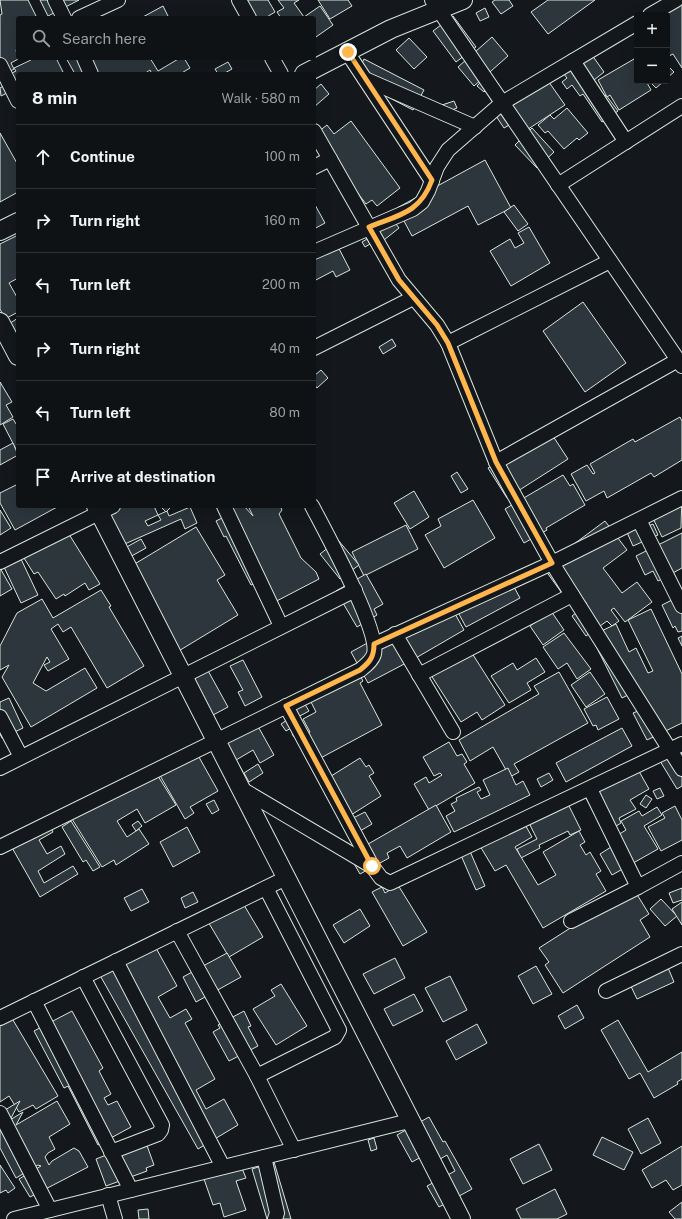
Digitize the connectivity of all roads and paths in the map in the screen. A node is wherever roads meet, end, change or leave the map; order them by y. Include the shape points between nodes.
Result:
1 (55, 0) edge
2 (118, 0) edge
3 (239, 0) edge
4 (463, 0) edge
5 (676, 0) edge
6 (435, 5) edge
7 (655, 12) edge
8 (63, 16) edge
9 (83, 16) edge
10 (248, 16) edge
11 (634, 25) edge
12 (348, 52) junction
13 (85, 60) edge
14 (273, 60) edge
15 (573, 61) junction
16 (0, 65) edge
17 (90, 72) edge
18 (280, 72) edge
19 (308, 72) edge
20 (365, 79) junction
21 (16, 97) edge
22 (502, 103) junction
23 (682, 106) edge
24 (475, 127) junction
25 (316, 134) edge
26 (626, 142) junction
27 (330, 159) junction
28 (316, 166) edge
29 (432, 180) junction
30 (558, 185) junction
31 (16, 223) edge
32 (369, 227) junction
33 (0, 231) edge
34 (316, 251) edge
35 (610, 261) junction
36 (413, 298) junction
37 (0, 322) edge
38 (448, 343) junction
39 (316, 347) edge
40 (10, 353) edge
41 (680, 363) edge
42 (496, 462) junction
43 (682, 498) edge
44 (103, 508) edge
45 (225, 508) edge
46 (313, 508) edge
47 (639, 520) junction
48 (0, 562) edge
49 (552, 563) junction
50 (355, 590) junction
51 (572, 595) junction
52 (680, 598) edge
53 (282, 626) junction
54 (395, 634) junction
55 (374, 644) junction
56 (419, 675) junction
57 (183, 676) junction
58 (286, 706) junction
59 (0, 717) edge
60 (453, 732) dead end
61 (216, 740) junction
62 (676, 747) edge
63 (21, 757) junction
64 (0, 768) edge
65 (682, 769) edge
66 (240, 788) junction
67 (590, 789) junction
68 (0, 847) edge
69 (682, 863) edge
70 (372, 866) junction
71 (286, 878) junction
72 (638, 887) junction
73 (266, 888) junction
74 (570, 921) dead end
75 (177, 931) junction
76 (682, 954) edge
77 (116, 961) junction
78 (83, 977) junction
79 (606, 991) dead end
80 (34, 1001) junction
81 (0, 1018) edge
82 (257, 1076) junction
83 (0, 1114) edge
84 (409, 1121) junction
85 (294, 1150) junction
86 (111, 1152) junction
87 (264, 1157) junction
88 (223, 1167) junction
89 (131, 1190) junction
90 (108, 1196) junction
91 (50, 1210) junction
92 (14, 1219) edge
93 (115, 1219) edge
94 (274, 1219) edge
95 (461, 1219) edge

1 - 8 street
2 - 9 street
3 - 10 street
4 - 6 main road
5 - 7 street
6 - 12 main road
6 - 22 street
11 - 15 street
12 - 19 main road
12 - 20 street
13 - 17 street
14 - 18 street
15 - 22 street
15 - 26 street
16 - 21 street
20 - 24 street
20 - 29 street
22 - 24 street
22 - 30 street
23 - 26 street
24 - 29 street via 448,150
25 - 27 street
26 - 30 street
27 - 28 street
27 - 32 street
29 - 32 street via 422,202 414,209
30 - 35 street
31 - 33 main road
32 - 34 street
32 - 36 street via 399,280
35 - 38 street
35 - 41 street
36 - 38 street via 437,325
36 - 39 street
37 - 40 main road
38 - 42 street
41 - 42 street
42 - 49 street
43 - 47 street
44 - 48 street
44 - 57 main road
45 - 53 street
46 - 50 street
47 - 49 street
47 - 52 street
49 - 51 street
49 - 54 street
50 - 53 street
50 - 55 street
51 - 56 street
51 - 62 street
53 - 57 street
54 - 55 street
54 - 56 street
55 - 58 street via 374,655 360,670
56 - 60 street
57 - 61 main road
57 - 63 street
58 - 61 street
58 - 70 street
59 - 63 street
61 - 66 main road
61 - 68 street
62 - 65 street
62 - 67 street
63 - 64 street
66 - 70 street
66 - 71 main road
67 - 70 street via 393,883 385,881
67 - 72 street
69 - 72 street
71 - 73 street
71 - 84 main road
72 - 74 street
73 - 75 street
73 - 82 street via 339,1030 335,1037
75 - 77 street
75 - 82 street
76 - 79 street
77 - 78 street
77 - 88 street
78 - 80 street
78 - 86 street via 162,1125 158,1134
80 - 81 street
80 - 86 street
82 - 85 street
83 - 91 street
84 - 85 street
84 - 95 main road
85 - 87 street
86 - 89 street
87 - 88 street
87 - 94 street via 277,1213
88 - 89 street
89 - 90 street
90 - 91 street
90 - 93 street
91 - 92 street

